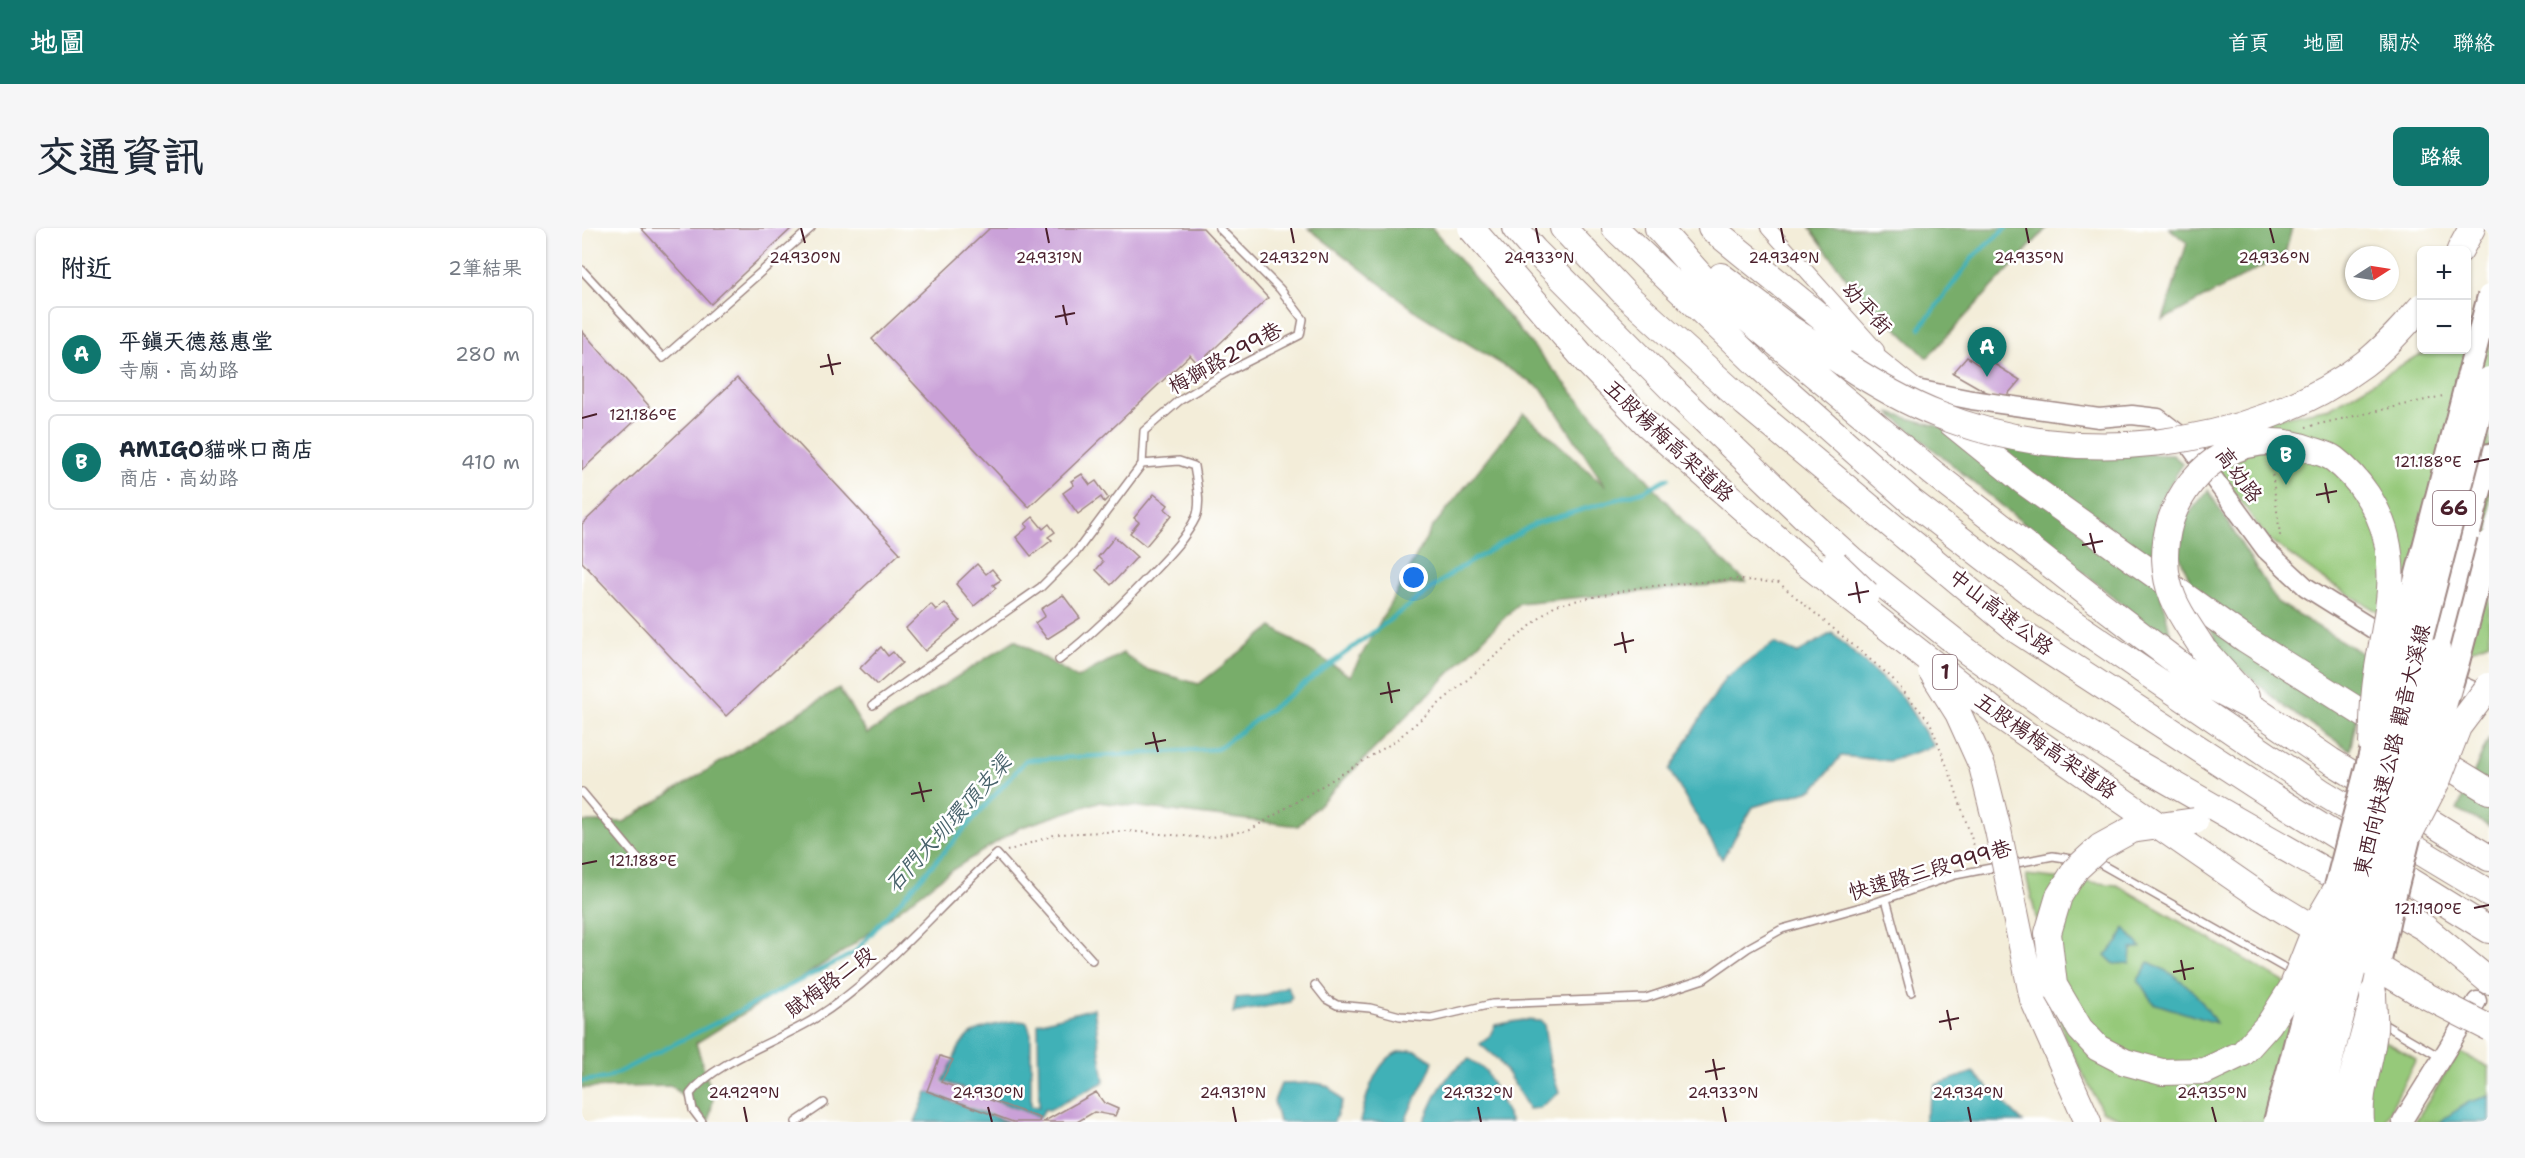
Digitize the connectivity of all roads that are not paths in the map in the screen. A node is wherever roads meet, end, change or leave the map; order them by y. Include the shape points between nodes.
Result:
1 (811, 228) edge
2 (1219, 228) edge
3 (1471, 228) edge
4 (1515, 228) edge
5 (1563, 228) edge
6 (1615, 228) edge
7 (1658, 228) edge
8 (1711, 228) edge
9 (1768, 228) edge
10 (2472, 228) edge
11 (2462, 246) edge
12 (582, 270) edge
13 (2489, 296) edge
14 (2417, 311) edge
15 (2489, 378) edge
16 (1911, 388) joint
17 (1675, 392) junction
18 (2489, 454) edge
19 (1142, 464) junction
20 (2489, 542) edge
21 (1059, 660) dead end
22 (2489, 686) edge
23 (2489, 698) edge
24 (873, 705) dead end
25 (2258, 711) junction
26 (2372, 745) junction
27 (2489, 791) edge
28 (582, 792) edge
29 (2411, 831) junction
30 (2461, 842) junction
31 (2489, 851) edge
32 (2300, 858) junction
33 (2489, 858) edge
34 (638, 859) dead end
35 (2337, 888) junction
36 (2489, 893) edge
37 (1886, 899) junction
38 (2489, 930) edge
39 (2456, 953) junction
40 (1092, 960) dead end
41 (2489, 967) edge
42 (1315, 985) dead end
43 (2483, 991) edge
44 (1911, 992) dead end
45 (2032, 999) junction
46 (2366, 1002) junction
47 (2349, 1005) dead end
48 (2489, 1028) edge
49 (2443, 1058) junction
50 (824, 1104) dead end
51 (702, 1122) edge
52 (796, 1122) edge
53 (2075, 1122) edge
54 (2088, 1122) edge
55 (2275, 1122) edge
56 (2296, 1122) edge
57 (2316, 1122) edge
58 (2338, 1122) edge
59 (2361, 1122) edge
60 (2402, 1122) edge

1 - 12 lane via 663,358
2 - 19 lane, 梅獅路299巷 via 1280,289 1303,319 1300,335 1179,401 1144,431
3 - 48 highway, 五股楊梅高架道路 / 1, bridge via 1588,363 1648,425 1807,564 2003,718 2262,897 2415,990
4 - 17 highway
5 - 38 highway, 中山高速公路 via 1627,296 1746,403 2018,631 2270,795
6 - 36 highway, 中山高速公路 via 1760,367 1893,485 2041,601 2323,793
7 - 14 highway, bridge via 1792,330 1875,384 1938,415 1975,427 2075,445 2135,445 2193,437 2284,411 2364,363
7 - 25 highway via 1715,292 1933,473 2203,682
8 - 27 highway, bridge via 2024,482 2245,639
9 - 16 street, 幼平街
10 - 11 highway
13 - 26 highway, bridge
15 - 56 highway, 東西向快速公路 觀音大溪線 / 66, bridge
16 - 23 street, 高幼路 via 2099,418 2158,418 2184,438 2266,550 2306,587 2462,686
17 - 32 highway via 1852,560 1968,652 2054,712
17 - 45 highway, bridge via 1750,481 1902,631 1958,713 1985,777
18 - 57 highway, 東西向快速公路 觀音大溪線 / 66, bridge
19 - 21 lane via 1179,461 1194,466 1196,515 1176,548 1082,643
19 - 24 lane via 1077,551 1041,586
20 - 29 highway, bridge
22 - 29 highway, bridge via 2458,727 2438,779
25 - 26 highway, bridge via 2203,649 2172,597 2165,538 2176,504 2193,478 2231,450 2266,441 2300,446 2333,458 2377,510 2387,539 2391,576 2387,626 2375,689
25 - 30 highway
26 - 35 highway, bridge
28 - 34 lane
29 - 46 highway, bridge
30 - 31 highway
30 - 33 highway
32 - 35 highway, bridge via 2265,847 2234,831 2195,821 2131,830 2092,855 2076,869 2058,896 2048,933 2054,985 2080,1029 2098,1048 2125,1062 2162,1072 2205,1071 2243,1053 2269,1024 2292,988 2320,917
32 - 39 highway via 2425,928
35 - 55 highway, bridge
37 - 42 lane, 快速路三段999巷 via 1782,929 1704,979 1646,998 1492,1004 1431,1018 1336,1005
37 - 44 lane
37 - 47 lane, 快速路三段999巷 via 1955,876 2053,856 2099,863
39 - 41 highway
39 - 43 highway
40 - 51 lane, 賦梅路二段 via 997,854 883,965 814,1019 696,1086 690,1094 693,1110
43 - 49 street
45 - 53 highway
45 - 54 highway
46 - 49 lane
46 - 58 highway, bridge
46 - 59 highway, bridge via 2374,1031 2364,1074
49 - 60 street
50 - 52 lane

